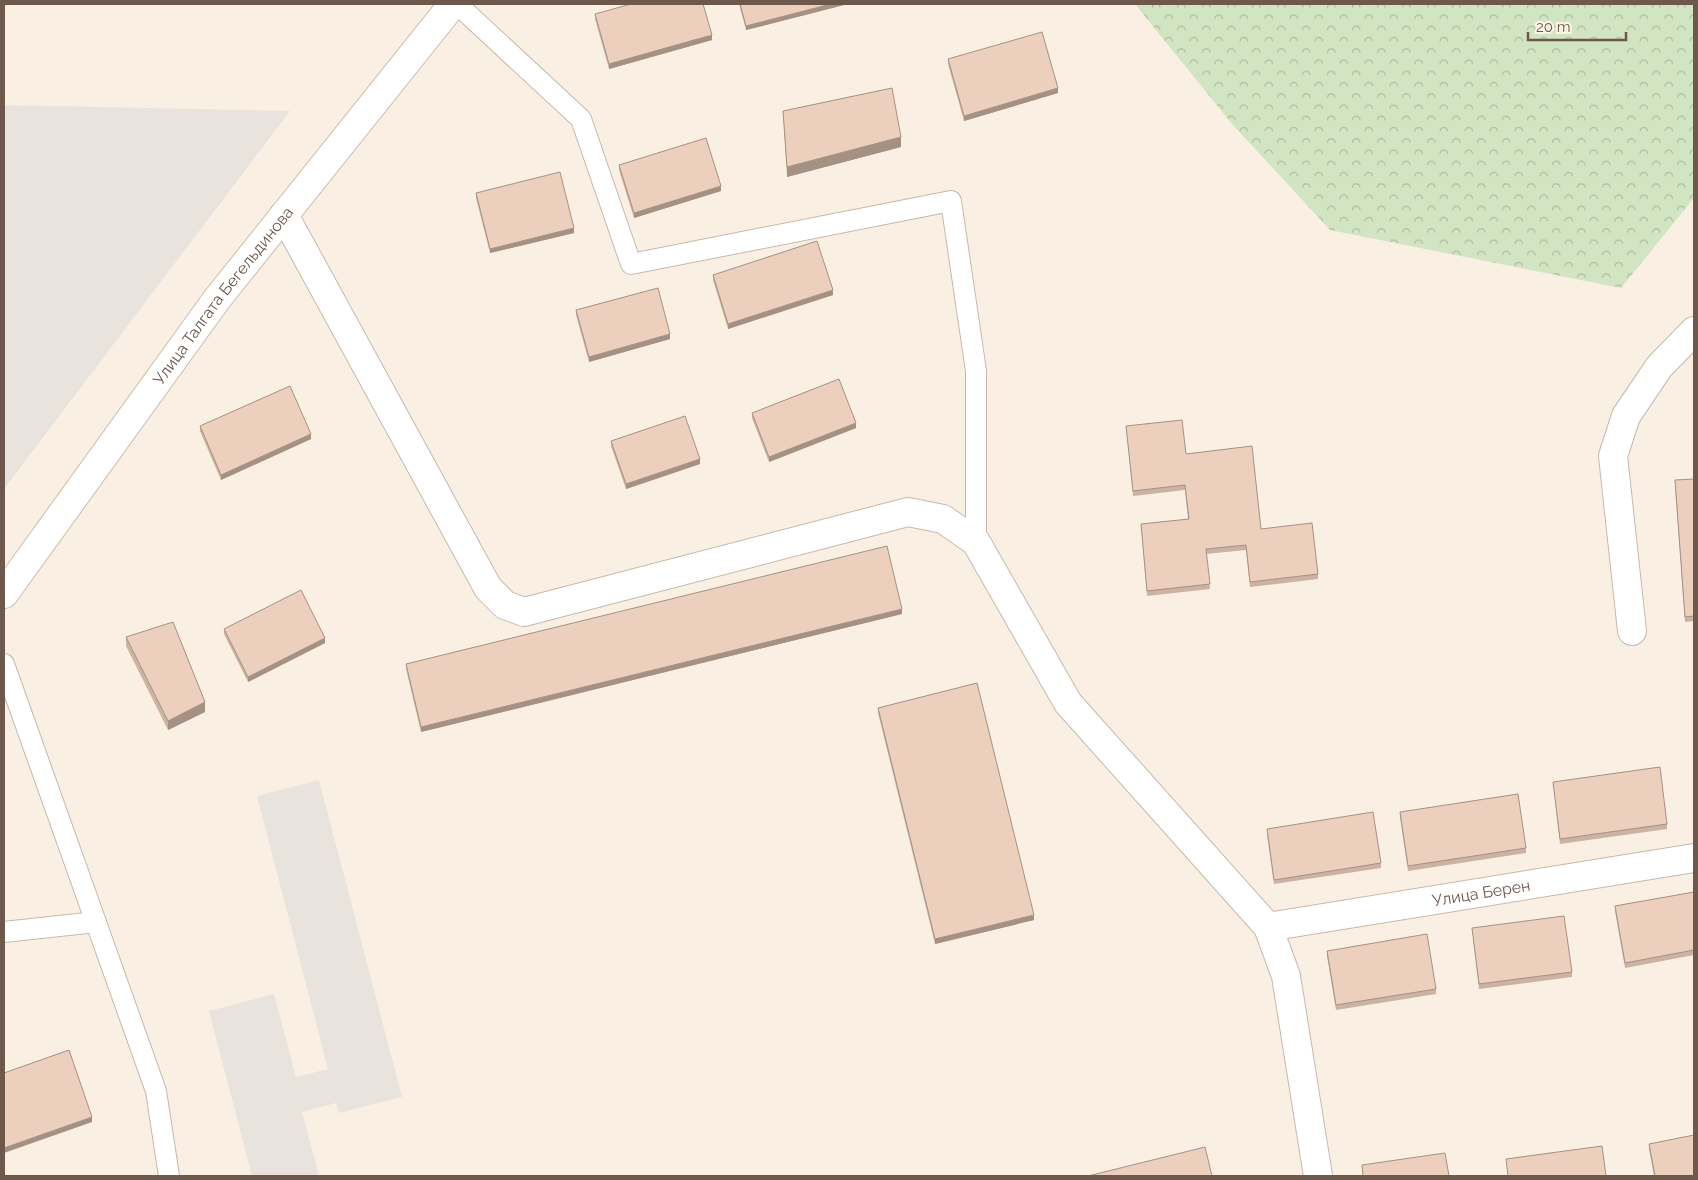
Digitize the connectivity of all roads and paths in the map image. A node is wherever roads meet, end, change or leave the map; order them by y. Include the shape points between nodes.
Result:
1 (453, 4) edge
2 (457, 4) edge
3 (284, 216) junction
4 (1694, 331) edge
5 (976, 542) junction
6 (4, 594) edge
7 (1632, 631) dead end
8 (4, 664) edge
9 (1694, 858) edge
10 (96, 922) junction
11 (1268, 927) junction
12 (4, 932) edge
13 (169, 1176) edge
14 (1318, 1176) edge

1 - 3 street, Улица Талгата Бегельдинова
2 - 5 lane via 581,119 631,264 951,201 976,371
3 - 5 street via 488,588 504,605 524,612 908,512 944,519
3 - 6 street, Улица Талгата Бегельдинова via 216,298
4 - 7 street via 1659,367 1626,416 1613,456
5 - 11 street via 1068,702
8 - 10 lane
9 - 11 street, Улица Берен
10 - 12 lane
10 - 13 lane via 156,1090
11 - 14 street via 1286,976

